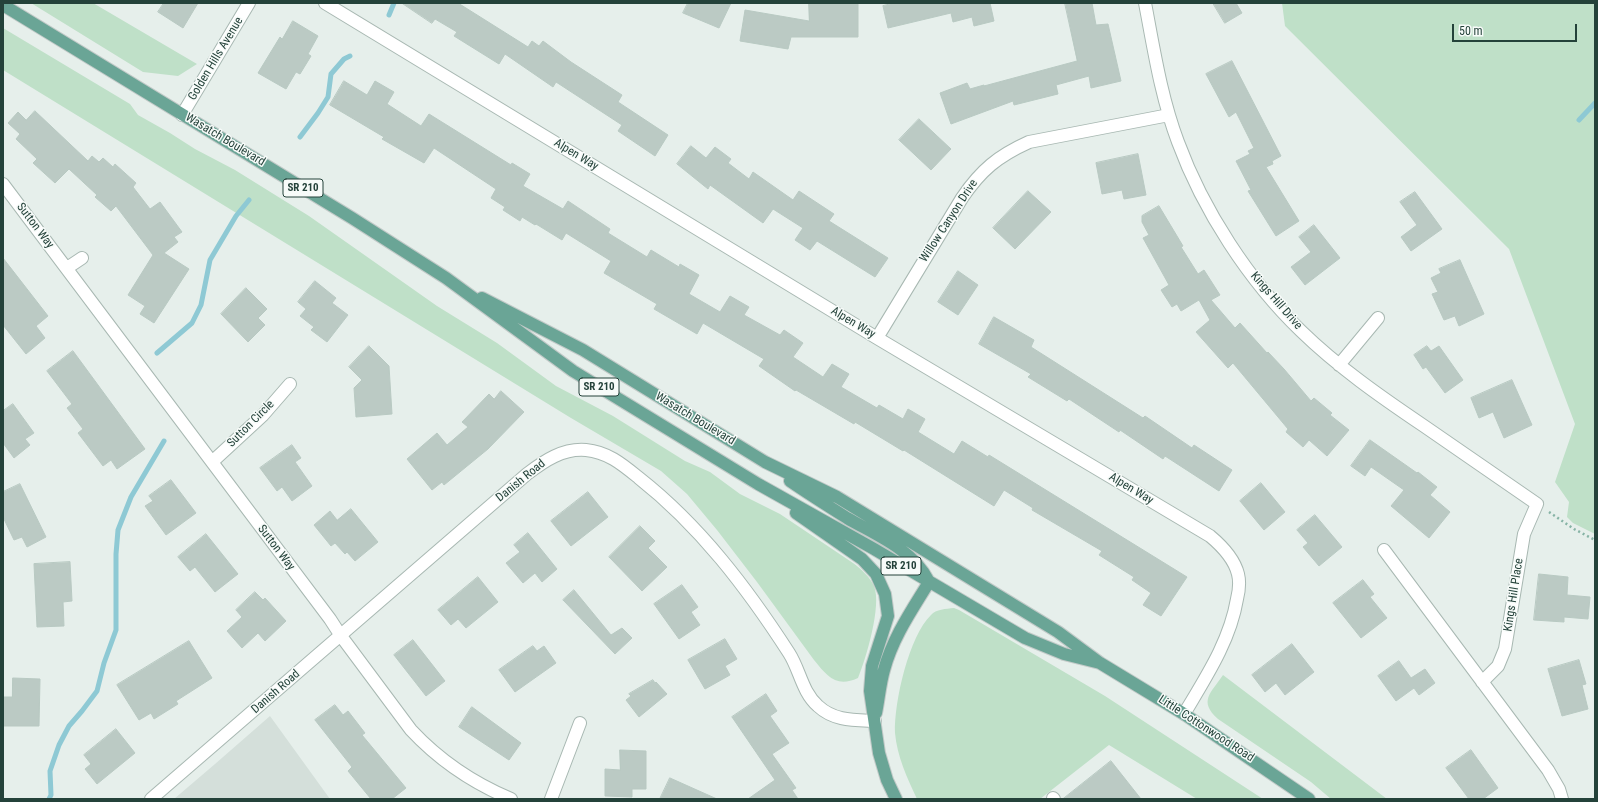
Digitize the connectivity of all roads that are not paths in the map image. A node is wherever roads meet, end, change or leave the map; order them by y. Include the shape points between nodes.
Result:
1 (249, 3) edge
2 (325, 3) edge
3 (1145, 3) edge
4 (3, 5) edge
5 (182, 114) junction
6 (1169, 115) junction
7 (3, 184) edge
8 (82, 258) dead end
9 (66, 268) junction
10 (446, 278) junction
11 (1378, 318) dead end
12 (877, 338) junction
13 (1339, 365) junction
14 (290, 384) dead end
15 (212, 462) junction
16 (766, 462) junction
17 (758, 484) junction
18 (1537, 504) joint
19 (1384, 550) dead end
20 (943, 562) joint
21 (929, 582) junction
22 (341, 636) junction
23 (1100, 663) junction
24 (1482, 682) junction
25 (1184, 714) junction
26 (875, 721) junction
27 (580, 723) dead end
28 (151, 799) edge
29 (511, 799) edge
30 (551, 799) edge
31 (896, 799) edge
32 (1309, 799) edge
33 (1562, 799) edge

1 - 5 street, Golden Hills Avenue
2 - 12 street, Alpen Way
3 - 6 street, Kings Hill Drive via 1161,88
4 - 5 main road, Wasatch Boulevard / SR 210
5 - 10 main road, Wasatch Boulevard / SR 210
6 - 12 street, Willow Canyon Drive via 1029,142 989,165 974,180 962,198
6 - 13 street, Kings Hill Drive via 1178,143 1202,195 1230,245 1264,290 1300,330
7 - 9 street, Sutton Way
8 - 9 street
9 - 15 street, Sutton Way
10 - 16 main road, Wasatch Boulevard / SR 210 via 583,350
10 - 17 main road, Wasatch Boulevard / SR 210 via 573,371
11 - 13 street
12 - 25 street, Alpen Way via 1210,536 1222,546 1238,575 1239,591 1235,614 1224,645
13 - 18 street, Kings Hill Drive via 1376,394
14 - 15 street, Sutton Circle via 263,415
15 - 22 street, Sutton Way
16 - 20 main road, Wasatch Boulevard / SR 210 via 837,497
16 - 21 main road via 826,505 906,553 920,567
17 - 21 main road, Wasatch Boulevard / SR 210
17 - 26 main road, Wasatch Boulevard via 862,559 881,584 888,605 888,616 875,656 870,682
18 - 24 street, Kings Hill Place via 1524,534 1505,649 1498,666
19 - 24 street
20 - 23 main road, Little Cottonwood Road / SR 210 via 1058,632
21 - 23 main road, Little Cottonwood Road / SR 210 via 1025,638 1064,654
21 - 26 main road, Wasatch Boulevard via 906,617 891,650 884,671
22 - 26 street, Danish Road via 534,468 561,453 587,450 603,453 618,461 654,490 701,536 725,563 772,628 797,665 807,693 817,705 836,717
22 - 28 street, Danish Road
22 - 29 street, Sutton Way via 399,715 424,744 468,777
23 - 25 main road, Little Cottonwood Road / SR 210
24 - 33 street via 1548,770
25 - 32 main road, Little Cottonwood Road / SR 210
26 - 31 main road, Wasatch Boulevard via 882,767
27 - 30 street

